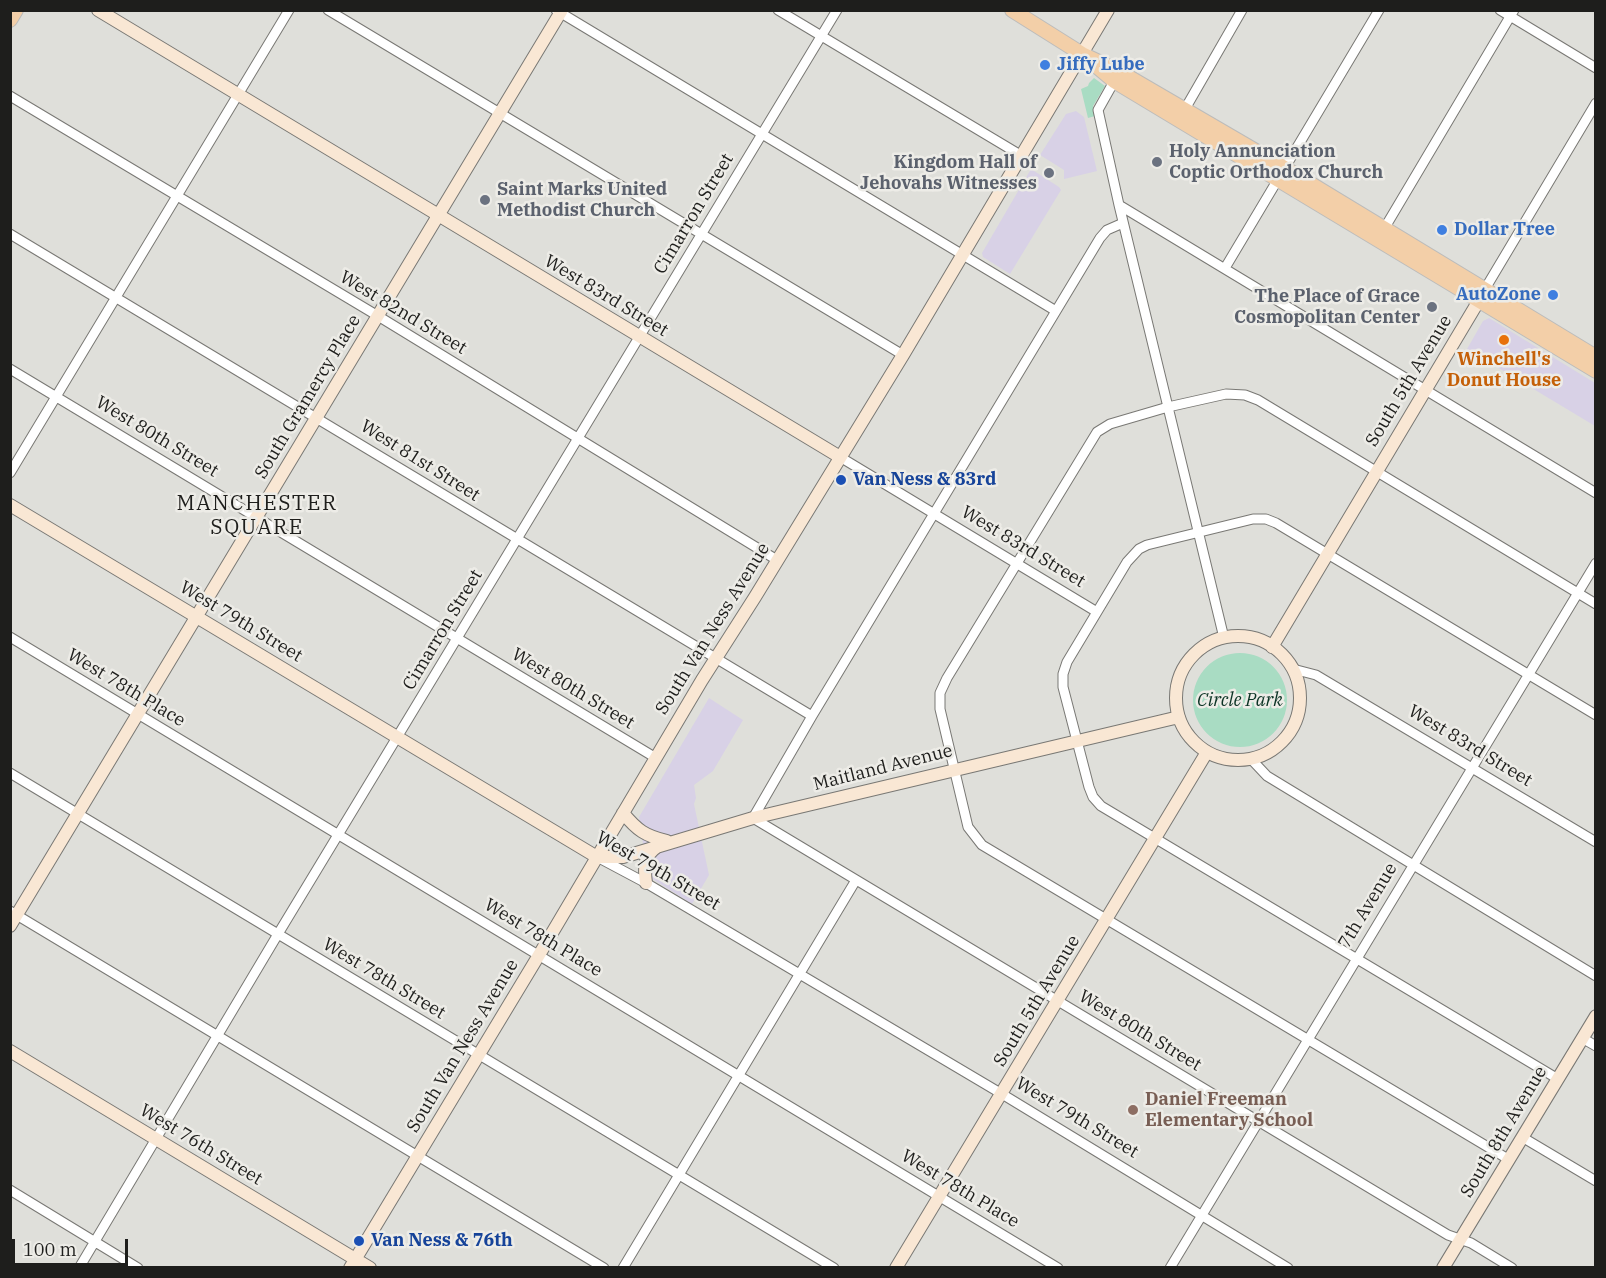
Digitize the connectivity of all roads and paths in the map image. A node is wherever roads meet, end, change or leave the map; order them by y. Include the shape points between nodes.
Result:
1 (16, 10) edge
2 (98, 10) edge
3 (289, 10) edge
4 (328, 10) edge
5 (778, 10) edge
6 (837, 10) edge
7 (1012, 10) edge
8 (1108, 10) edge
9 (1242, 10) edge
10 (1379, 10) edge
11 (1500, 10) edge
12 (560, 11) edge
13 (1512, 14) edge
14 (1029, 15) edge
15 (10, 20) edge
16 (821, 37) junction
17 (1082, 54) junction
18 (1596, 68) edge
19 (1117, 77) junction
20 (238, 95) junction
21 (10, 96) edge
22 (1596, 103) edge
23 (1185, 109) junction
24 (500, 114) junction
25 (763, 133) junction
26 (1022, 156) junction
27 (1281, 173) junction
28 (177, 196) junction
29 (1119, 205) junction
30 (438, 216) junction
31 (1123, 223) junction
32 (1384, 229) junction
33 (10, 234) edge
34 (702, 234) junction
35 (963, 255) junction
36 (1225, 268) junction
37 (1482, 295) junction
38 (117, 297) junction
39 (1056, 311) junction
40 (378, 316) junction
41 (639, 337) junction
42 (1594, 352) edge
43 (903, 355) junction
44 (10, 369) edge
45 (1596, 371) edge
46 (1424, 390) junction
47 (57, 396) junction
48 (1168, 407) junction
49 (317, 417) junction
50 (578, 439) junction
51 (840, 457) junction
52 (1377, 470) junction
53 (10, 473) edge
54 (1596, 493) edge
55 (10, 505) edge
56 (933, 515) junction
57 (257, 517) junction
58 (1200, 531) junction
59 (517, 540) junction
60 (1327, 552) junction
61 (777, 560) junction
62 (1596, 563) edge
63 (1015, 564) junction
64 (1577, 592) junction
65 (1596, 604) edge
66 (1096, 612) junction
67 (197, 616) junction
68 (10, 637) edge
69 (458, 638) junction
70 (1224, 638) junction
71 (1272, 646) junction
72 (717, 658) junction
73 (1293, 669) junction
74 (1527, 674) junction
75 (138, 715) junction
76 (1596, 715) edge
77 (812, 716) junction
78 (1179, 717) junction
79 (398, 737) junction
80 (1076, 740) junction
81 (1207, 752) junction
82 (656, 758) junction
83 (1251, 759) junction
84 (1472, 768) junction
85 (953, 769) junction
86 (10, 773) edge
87 (623, 813) junction
88 (78, 814) junction
89 (753, 818) junction
90 (339, 836) junction
91 (1155, 839) junction
92 (666, 843) junction
93 (1596, 843) edge
94 (597, 857) junction
95 (1412, 865) junction
96 (856, 880) junction
97 (646, 883) junction
98 (13, 917) edge
99 (1107, 919) junction
100 (278, 934) junction
101 (539, 955) junction
102 (1356, 957) junction
103 (800, 974) junction
104 (1596, 976) edge
105 (1057, 1001) junction
106 (1596, 1016) edge
107 (218, 1036) junction
108 (1582, 1038) junction
109 (1307, 1039) junction
110 (1596, 1046) edge
111 (12, 1051) edge
112 (479, 1054) junction
113 (738, 1075) junction
114 (1558, 1079) junction
115 (1002, 1094) junction
116 (1258, 1121) junction
117 (1521, 1137) junction
118 (156, 1139) junction
119 (417, 1156) junction
120 (1508, 1159) junction
121 (678, 1174) junction
122 (1596, 1181) edge
123 (10, 1190) edge
124 (939, 1195) junction
125 (1202, 1216) junction
126 (1460, 1239) junction
127 (95, 1241) junction
128 (352, 1263) edge
129 (79, 1268) edge
130 (138, 1268) edge
131 (370, 1268) edge
132 (604, 1268) edge
133 (623, 1268) edge
134 (834, 1268) edge
135 (896, 1268) edge
136 (1059, 1268) edge
137 (1170, 1268) edge
138 (1288, 1268) edge
139 (1443, 1268) edge
140 (1512, 1268) edge

1 - 15 main road
2 - 20 street, West 83rd Street
3 - 20 street
4 - 24 street
5 - 16 street
6 - 16 street, Cimarron Street
7 - 14 main road
8 - 17 street, South Van Ness Avenue
9 - 23 street
10 - 27 street
11 - 13 street
12 - 24 street, South Gramercy Place
12 - 25 street
13 - 18 street
13 - 32 street
14 - 17 main road
16 - 25 street, Cimarron Street
16 - 26 street
17 - 19 main road
17 - 26 street, South Van Ness Avenue
19 - 23 main road
19 - 27 main road
19 - 29 street via 1098,110
20 - 28 street
20 - 30 street, West 83rd Street
21 - 28 street, West 82nd Street
22 - 37 street, South 5th Avenue
23 - 27 main road
24 - 30 street, South Gramercy Place
24 - 34 street
25 - 34 street, Cimarron Street
25 - 35 street
26 - 35 street, South Van Ness Avenue
27 - 32 main road
27 - 36 street
27 - 37 main road
28 - 38 street
28 - 40 street, West 82nd Street
29 - 31 street
29 - 36 street
30 - 40 street, South Gramercy Place
30 - 41 street, West 83rd Street
31 - 39 street via 1100,237
31 - 48 street
32 - 37 main road
33 - 38 street, West 81st Street
34 - 41 street, Cimarron Street
34 - 43 street
35 - 39 street
35 - 43 street, South Van Ness Avenue
36 - 46 street
37 - 42 main road
37 - 45 main road
37 - 46 street, South 5th Avenue
38 - 47 street
38 - 49 street, West 81st Street
39 - 56 street
40 - 49 street, South Gramercy Place
40 - 50 street, West 82nd Street
41 - 50 street, Cimarron Street
41 - 51 street, West 83rd Street
43 - 51 street, South Van Ness Avenue
44 - 47 street, West 80th Street
46 - 52 street, South 5th Avenue
46 - 54 street
47 - 53 street
47 - 57 street, West 80th Street
48 - 52 street via 1226,394 1245,395
48 - 58 street
48 - 63 street via 1110,424 1097,432
49 - 57 street, South Gramercy Place
49 - 59 street, West 81st Street
50 - 59 street, Cimarron Street
50 - 61 street, West 82nd Street
51 - 56 street, West 83rd Street
51 - 61 street, South Van Ness Avenue
52 - 60 street, South 5th Avenue
52 - 64 street
55 - 67 street, West 79th Street
56 - 63 street, West 83rd Street
56 - 77 street
57 - 67 street, South Gramercy Place
57 - 69 street, West 80th Street
58 - 60 street via 1266,519
58 - 66 street via 1139,549
58 - 70 street
59 - 69 street, Cimarron Street
59 - 72 street, West 81st Street
60 - 71 street, South 5th Avenue
60 - 74 street
61 - 72 street, South Van Ness Avenue
62 - 64 street, 7th Avenue
63 - 66 street, West 83rd Street
63 - 85 street via 943,685 940,710
64 - 65 street
64 - 74 street, 7th Avenue
66 - 80 street via 1063,674
67 - 75 street, South Gramercy Place
67 - 79 street, West 79th Street
68 - 75 street, West 78th Place
69 - 79 street, Cimarron Street
69 - 82 street, West 80th Street
70 - 71 street via 1240,636
70 - 78 street via 1201,648 1184,667 1176,691
71 - 73 street
72 - 77 street, West 81st Street
72 - 82 street, South Van Ness Avenue
73 - 83 street via 1300,697 1295,725 1277,748
73 - 84 street, West 83rd Street via 1316,675
74 - 76 street
74 - 84 street, 7th Avenue
75 - 88 street, South Gramercy Place
75 - 90 street, West 78th Place
77 - 89 street
78 - 80 street, Maitland Avenue
78 - 81 street via 1190,737
79 - 90 street, Cimarron Street
79 - 94 street, West 79th Street
80 - 85 street, Maitland Avenue
80 - 91 street via 1094,797 1101,806
81 - 83 street via 1228,759
81 - 91 street, South 5th Avenue
82 - 87 street, South Van Ness Avenue
83 - 95 street via 1267,776
84 - 93 street, West 83rd Street
84 - 95 street, 7th Avenue
85 - 89 street, Maitland Avenue
85 - 99 street via 968,827 976,839
86 - 88 street, West 78th Street
87 - 92 street via 637,829
87 - 94 street, South Van Ness Avenue
88 - 98 street, South Gramercy Place
88 - 100 street, West 78th Street
89 - 92 street, Maitland Avenue
89 - 96 street, West 80th Street
90 - 100 street, Cimarron Street
90 - 101 street, West 78th Place
91 - 99 street, South 5th Avenue
91 - 102 street
92 - 94 street, Maitland Avenue via 623,856
92 - 97 street via 651,851 646,859
94 - 97 street, West 79th Street
94 - 101 street, South Van Ness Avenue
95 - 102 street, 7th Avenue
95 - 104 street
96 - 103 street
96 - 105 street, West 80th Street
97 - 103 street, West 79th Street
98 - 107 street
99 - 105 street, South 5th Avenue
99 - 109 street
100 - 107 street, Cimarron Street
100 - 112 street, West 78th Street
101 - 112 street, South Van Ness Avenue
101 - 113 street, West 78th Place
102 - 109 street, 7th Avenue
102 - 114 street
103 - 113 street
103 - 115 street, West 79th Street
105 - 115 street, South 5th Avenue
105 - 116 street, West 80th Street
106 - 108 street, South 8th Avenue
107 - 118 street, Cimarron Street
107 - 119 street
108 - 110 street
108 - 114 street, South 8th Avenue
109 - 116 street, 7th Avenue
109 - 120 street
111 - 118 street, West 76th Street
112 - 119 street, South Van Ness Avenue
112 - 121 street, West 78th Street
113 - 121 street
113 - 124 street, West 78th Place
114 - 117 street, South 8th Avenue
115 - 124 street, South 5th Avenue
115 - 125 street, West 79th Street
116 - 125 street, 7th Avenue
116 - 126 street, West 80th Street
117 - 120 street, South 8th Avenue
117 - 122 street
118 - 127 street, Cimarron Street
118 - 128 street, West 76th Street
119 - 128 street, South Van Ness Avenue
119 - 132 street
120 - 126 street, South 8th Avenue
121 - 133 street
121 - 134 street, West 78th Street
123 - 127 street
124 - 135 street, South 5th Avenue
124 - 136 street, West 78th Place
125 - 137 street, 7th Avenue
125 - 138 street, West 79th Street
126 - 139 street, South 8th Avenue
126 - 140 street, West 80th Street
127 - 129 street, Cimarron Street
127 - 130 street
128 - 131 street, West 76th Street

